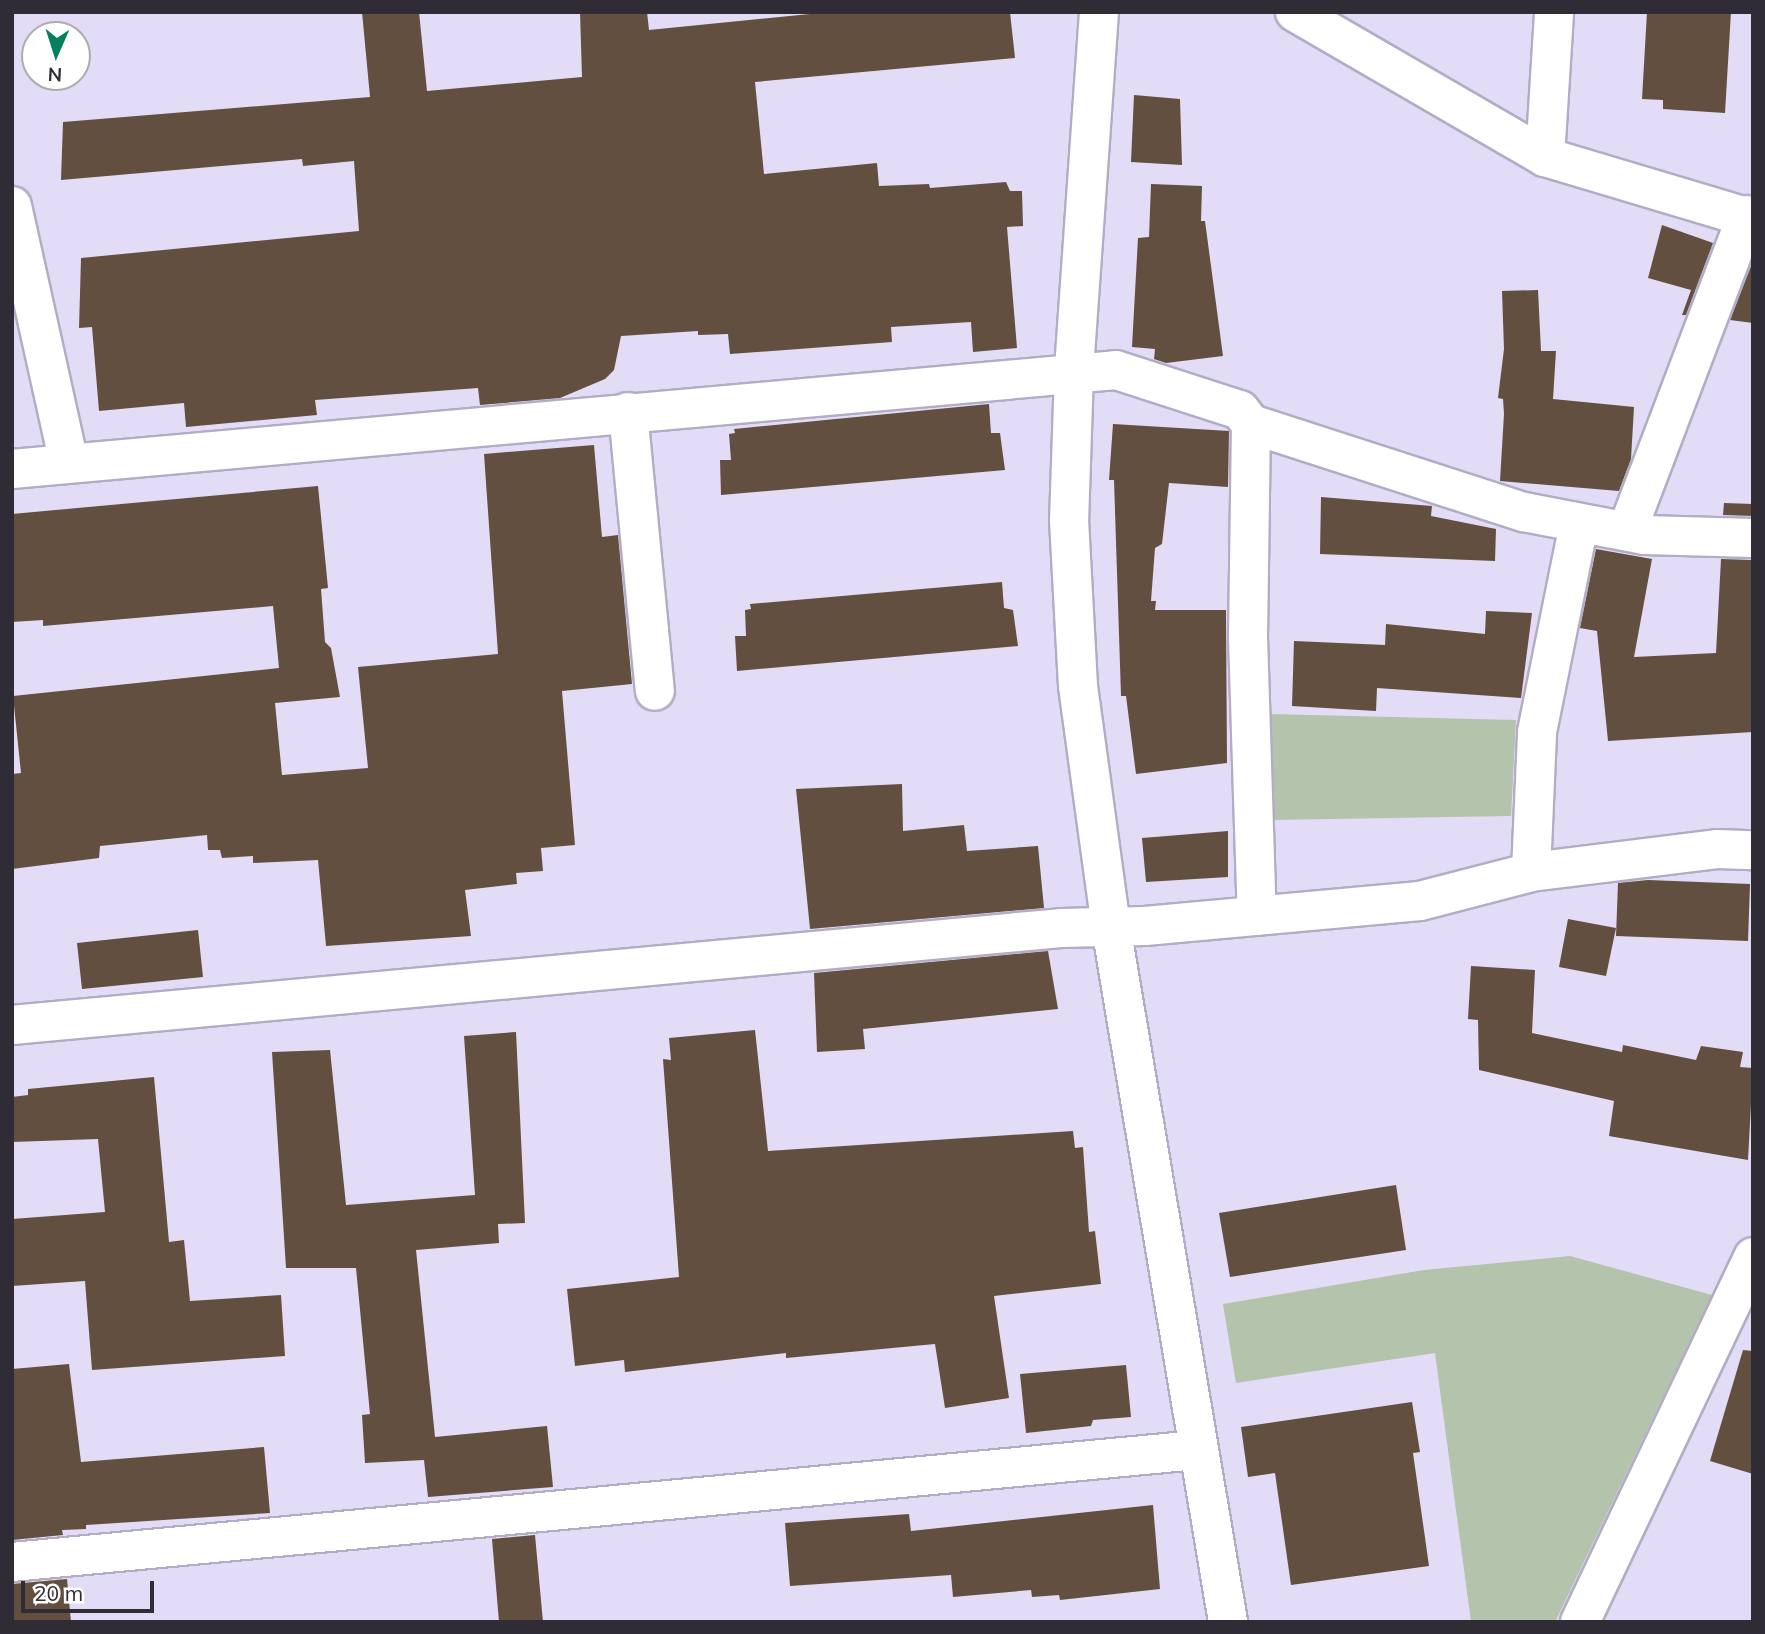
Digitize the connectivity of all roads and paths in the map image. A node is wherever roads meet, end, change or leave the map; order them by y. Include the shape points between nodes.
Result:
1 (1099, 12) edge
2 (1295, 12) edge
3 (1554, 12) edge
4 (1545, 157) junction
5 (12, 206) edge
6 (1750, 217) edge
7 (1074, 372) junction
8 (628, 412) junction
9 (1251, 424) junction
10 (69, 463) junction
11 (12, 469) edge
12 (1579, 524) junction
13 (1627, 531) junction
14 (1753, 538) edge
15 (655, 691) dead end
16 (1753, 850) edge
17 (1531, 872) junction
18 (1256, 916) junction
19 (1111, 927) junction
20 (12, 1026) edge
21 (1753, 1258) edge
22 (1197, 1450) junction
23 (12, 1562) edge
24 (1228, 1622) edge
25 (1580, 1622) edge

1 - 7 street
2 - 4 street
3 - 4 street
4 - 6 street
5 - 10 street
6 - 13 street
7 - 8 street
7 - 9 street via 1125,373 1240,410
7 - 19 street via 1069,520 1078,686
8 - 10 street
8 - 15 street
9 - 12 street via 1524,512
9 - 18 street via 1248,637
10 - 11 street
12 - 13 street
12 - 17 street via 1537,732
13 - 14 street
16 - 17 street via 1717,849
17 - 18 street via 1420,901
18 - 19 street
19 - 20 street
19 - 22 street
21 - 25 street
22 - 23 street
22 - 24 street

